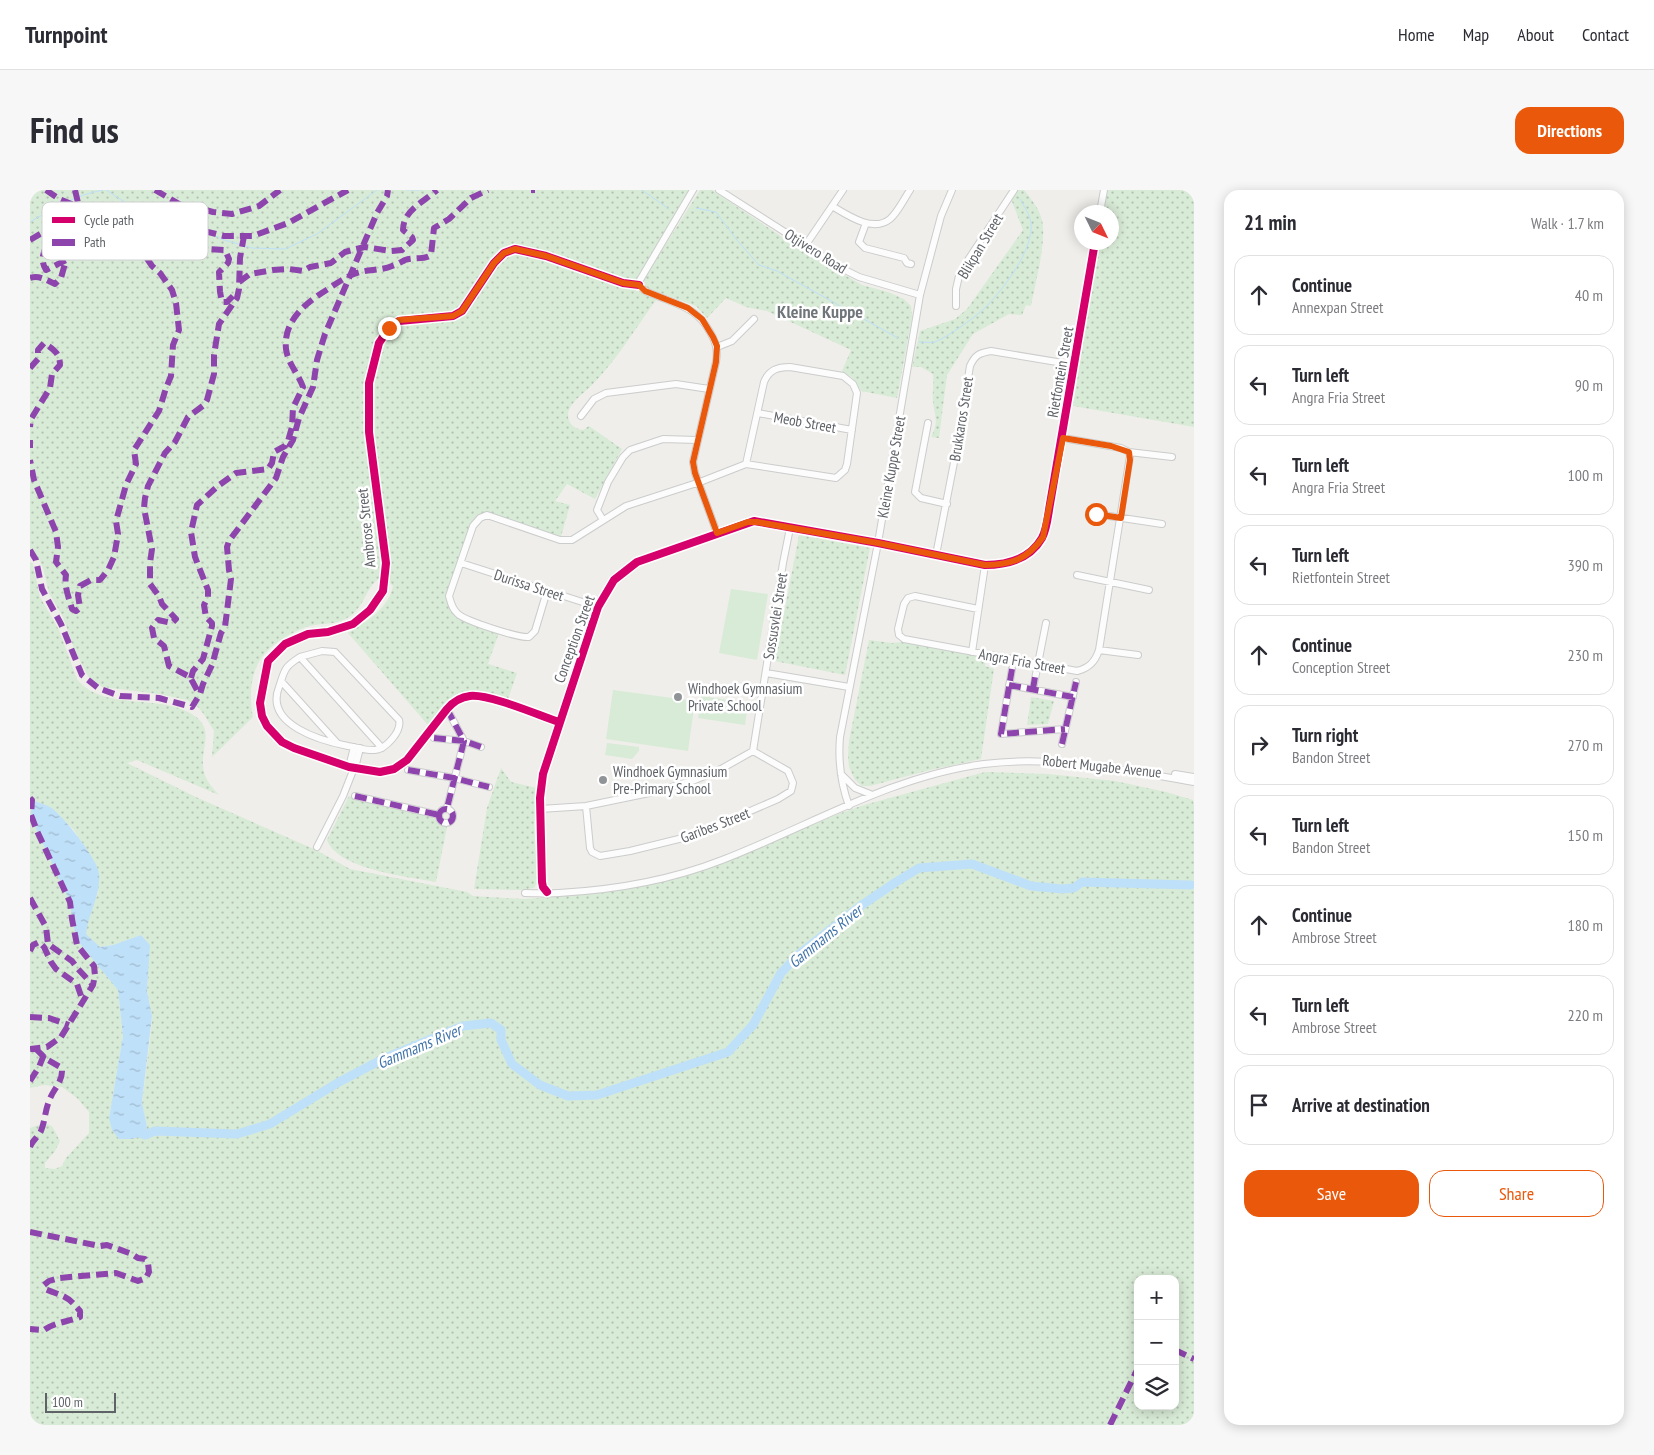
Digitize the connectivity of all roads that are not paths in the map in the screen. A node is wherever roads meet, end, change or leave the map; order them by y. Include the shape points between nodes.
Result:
1 (693, 190) edge
2 (719, 190) edge
3 (842, 190) edge
4 (910, 190) edge
5 (952, 190) edge
6 (1014, 190) edge
7 (1104, 190) edge
8 (1101, 205) edge
9 (832, 206) junction
10 (866, 222) junction
11 (805, 246) junction
12 (1094, 250) edge
13 (912, 264) dead end
14 (639, 285) junction
15 (920, 295) junction
16 (956, 306) dead end
17 (754, 319) dead end
18 (717, 346) junction
19 (1076, 365) junction
20 (709, 389) junction
21 (758, 414) junction
22 (581, 416) dead end
23 (928, 423) dead end
24 (852, 430) junction
25 (1063, 438) junction
26 (697, 440) junction
27 (1129, 452) junction
28 (1172, 457) dead end
29 (746, 464) junction
30 (700, 482) junction
31 (947, 504) junction
32 (1096, 514) dead end
33 (1121, 518) junction
34 (603, 520) junction
35 (1162, 524) dead end
36 (790, 528) junction
37 (717, 533) junction
38 (878, 543) junction
39 (936, 555) junction
40 (461, 563) junction
41 (985, 565) junction
42 (1077, 575) dead end
43 (1110, 583) junction
44 (1149, 590) dead end
45 (547, 591) junction
46 (598, 607) junction
47 (978, 609) junction
48 (1046, 623) dead end
49 (1099, 650) junction
50 (972, 652) junction
51 (1138, 655) dead end
52 (300, 657) junction
53 (1037, 664) junction
54 (1012, 669) dead end
55 (766, 673) junction
56 (281, 681) junction
57 (1076, 682) dead end
58 (1009, 685) junction
59 (849, 687) junction
60 (1032, 689) junction
61 (1073, 697) junction
62 (447, 709) junction
63 (559, 722) junction
64 (1065, 729) junction
65 (434, 738) dead end
66 (464, 741) junction
67 (338, 744) junction
68 (1062, 744) dead end
69 (482, 747) dead end
70 (357, 748) junction
71 (382, 748) junction
72 (753, 751) junction
73 (353, 768) junction
74 (408, 770) dead end
75 (840, 773) junction
76 (1194, 777) edge
77 (454, 778) junction
78 (1194, 782) edge
79 (489, 787) dead end
80 (870, 794) junction
81 (845, 795) junction
82 (355, 796) dead end
83 (848, 804) junction
84 (586, 806) junction
85 (447, 808) junction
86 (540, 809) junction
87 (836, 810) junction
88 (439, 814) junction
89 (317, 847) dead end
90 (547, 892) junction
91 (526, 893) dead end

1 - 14 street
2 - 11 street, Otjivero Road
3 - 9 street
4 - 10 street via 889,220 879,224
5 - 15 street, Kleine Kuppe Street via 941,216
6 - 16 street, Blikpan Street via 959,276
7 - 8 street
9 - 10 street
9 - 11 street
10 - 13 street via 859,242 861,245 904,258
11 - 15 street, Otjivero Road via 859,277
12 - 19 street, Rietfontein Street
14 - 18 street, Ambrose Street via 645,291 696,313
14 - 73 street, Ambrose Street via 623,283 546,256 515,249 504,253 494,263 462,311 453,316 399,320 379,343 369,383 369,432 386,563 383,591 370,610 354,624 308,634 285,644 268,661 260,703 267,726 282,742
15 - 38 street, Kleine Kuppe Street
17 - 18 street via 732,342
18 - 20 street
19 - 25 street, Rietfontein Street
19 - 31 street, Brukkaros Street via 991,351 973,358
20 - 22 street via 676,384 606,393 594,399
20 - 26 street
21 - 24 street, Meob Street
21 - 24 street via 764,382 776,369 790,367 844,376 857,393
21 - 29 street
23 - 31 street via 915,492 920,498
24 - 29 street via 845,470 836,478
25 - 27 street
25 - 41 street, Rietfontein Street via 1043,537 1015,561
26 - 30 street via 693,467
26 - 34 street via 662,439 630,450 601,498 598,510
27 - 28 street
27 - 33 street
29 - 30 street
30 - 34 street via 626,506
30 - 37 street
31 - 39 street, Brukkaros Street
32 - 33 street
33 - 35 street
33 - 43 street
34 - 40 street via 572,540 560,540 487,515 473,526
36 - 37 street, Conception Street via 752,521
36 - 38 street, Conception Street
36 - 55 street, Sossusvlei Street
37 - 46 street, Conception Street via 637,562 614,580
38 - 39 street, Rietfontein Street
38 - 59 street, Kleine Kuppe Street
39 - 41 street, Rietfontein Street
40 - 45 street, Durissa Street
40 - 45 street via 449,596 451,606 458,615 518,637 529,637 535,631
41 - 47 street
42 - 43 street
43 - 44 street
43 - 49 street
45 - 46 street, Durissa Street
46 - 63 street, Conception Street
47 - 50 street
47 - 50 street, Angra Fria Street via 915,596 904,604 898,629 904,639
48 - 53 street
49 - 51 street
49 - 53 street, Angra Fria Street via 1093,663 1081,670
50 - 53 street, Angra Fria Street
52 - 56 street via 285,669
52 - 71 street
52 - 71 street via 322,651 334,652 398,720 398,731
53 - 60 street
54 - 58 street
55 - 59 street
55 - 72 street, Sossusvlei Street
56 - 67 street
56 - 67 street via 276,699 284,716 295,728
57 - 61 street
58 - 60 street
58 - 64 street via 1000,734
59 - 75 street, Kleine Kuppe Street via 839,744
60 - 61 street
61 - 64 street
62 - 63 street, Ambrose Street via 462,698 485,697
62 - 66 street
62 - 73 street, Ambrose Street via 407,760 394,769 380,772
63 - 86 street, Conception Street via 543,774
64 - 68 street
65 - 66 street
66 - 69 street
66 - 77 street
67 - 70 street
70 - 71 street
70 - 73 street
72 - 84 street via 695,780
72 - 84 street, Garibes Street via 788,771 793,784 791,791 695,835 630,851 596,855 590,848
73 - 89 street via 343,796
74 - 77 street
75 - 80 street via 854,788
75 - 81 street, Kleine Kuppe Street
76 - 80 street, Robert Mugabe Avenue via 1063,759 1017,759 980,762 937,771
77 - 79 street
77 - 85 street
78 - 83 street, Robert Mugabe Avenue via 1074,763 1017,762 983,765 924,778
80 - 83 street, Robert Mugabe Avenue
81 - 83 street, Kleine Kuppe Street
81 - 87 street
82 - 88 street
83 - 87 street, Robert Mugabe Avenue
84 - 86 street
85 - 88 street
85 - 88 street via 453,814 451,821 442,822
86 - 90 street, Conception Street via 542,882
87 - 90 street, Robert Mugabe Avenue via 721,861 685,872 614,887
90 - 91 street, Robert Mugabe Avenue

